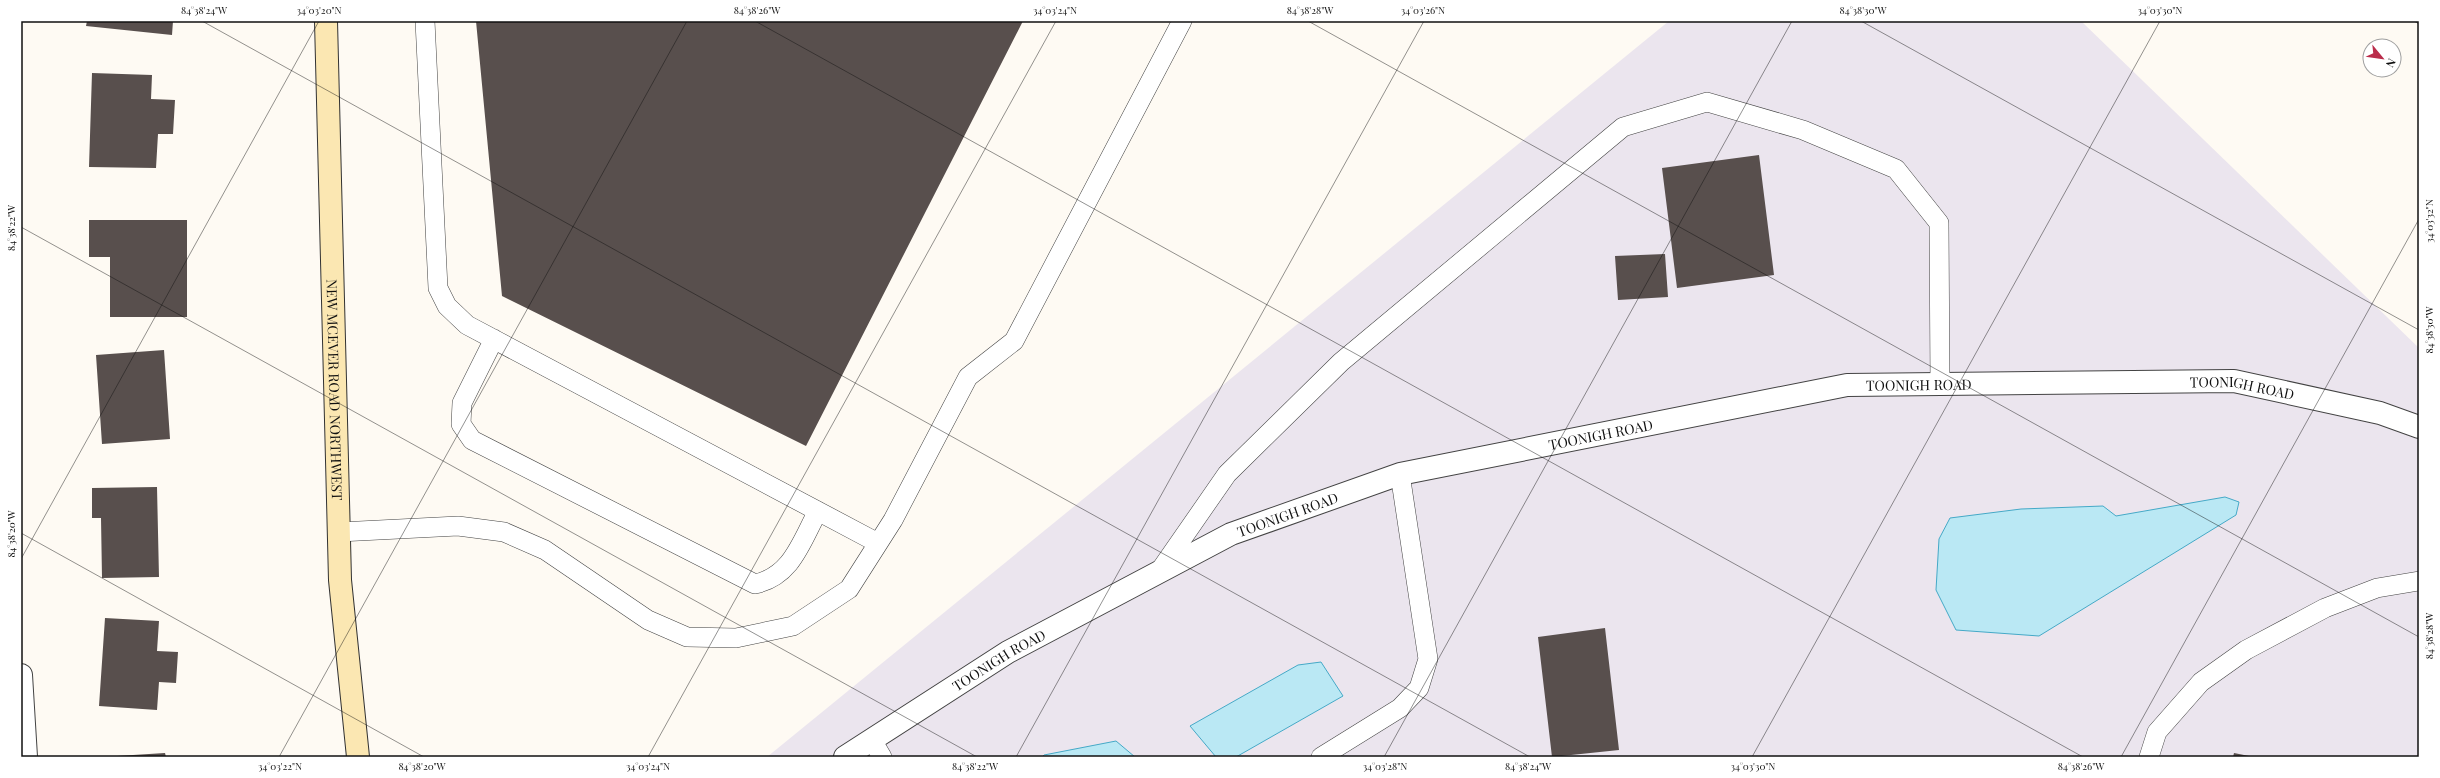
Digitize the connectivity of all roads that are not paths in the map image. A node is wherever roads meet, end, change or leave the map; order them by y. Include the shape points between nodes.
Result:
1 (326, 21) edge
2 (425, 21) edge
3 (1182, 21) edge
4 (494, 339) junction
5 (1940, 384) junction
6 (2419, 427) edge
7 (1400, 474) junction
8 (818, 511) junction
9 (338, 532) junction
10 (878, 544) junction
11 (1159, 572) junction
12 (2419, 580) edge
13 (21, 675) edge
14 (877, 748) edge
15 (26, 757) edge
16 (358, 757) edge
17 (845, 757) edge
18 (1321, 757) edge
19 (2149, 757) edge

1 - 9 street, NEW MCEVER ROAD NORTHWEST
2 - 4 lane via 438,288 446,306 467,325
3 - 10 lane via 1014,341 968,377
4 - 8 lane
4 - 8 lane via 462,403 461,424 472,440 755,584 769,581 788,567
5 - 6 street, TOONIGH ROAD via 2234,381 2380,413
5 - 7 street, TOONIGH ROAD via 1847,385
5 - 11 lane via 1939,223 1896,169 1803,130 1708,102 1623,127 1341,362 1227,474
7 - 11 street, TOONIGH ROAD via 1231,534
7 - 18 lane via 1428,659 1419,688 1400,708
8 - 10 lane
9 - 10 lane via 458,526 504,532 545,550 648,620 687,637 736,638 793,626 849,589
9 - 16 street, NEW MCEVER ROAD NORTHWEST via 340,580
11 - 14 street, TOONIGH ROAD via 1008,652
12 - 19 lane via 2377,588 2325,608 2246,650 2201,682 2157,732
13 - 15 street
14 - 17 street, TOONIGH ROAD

